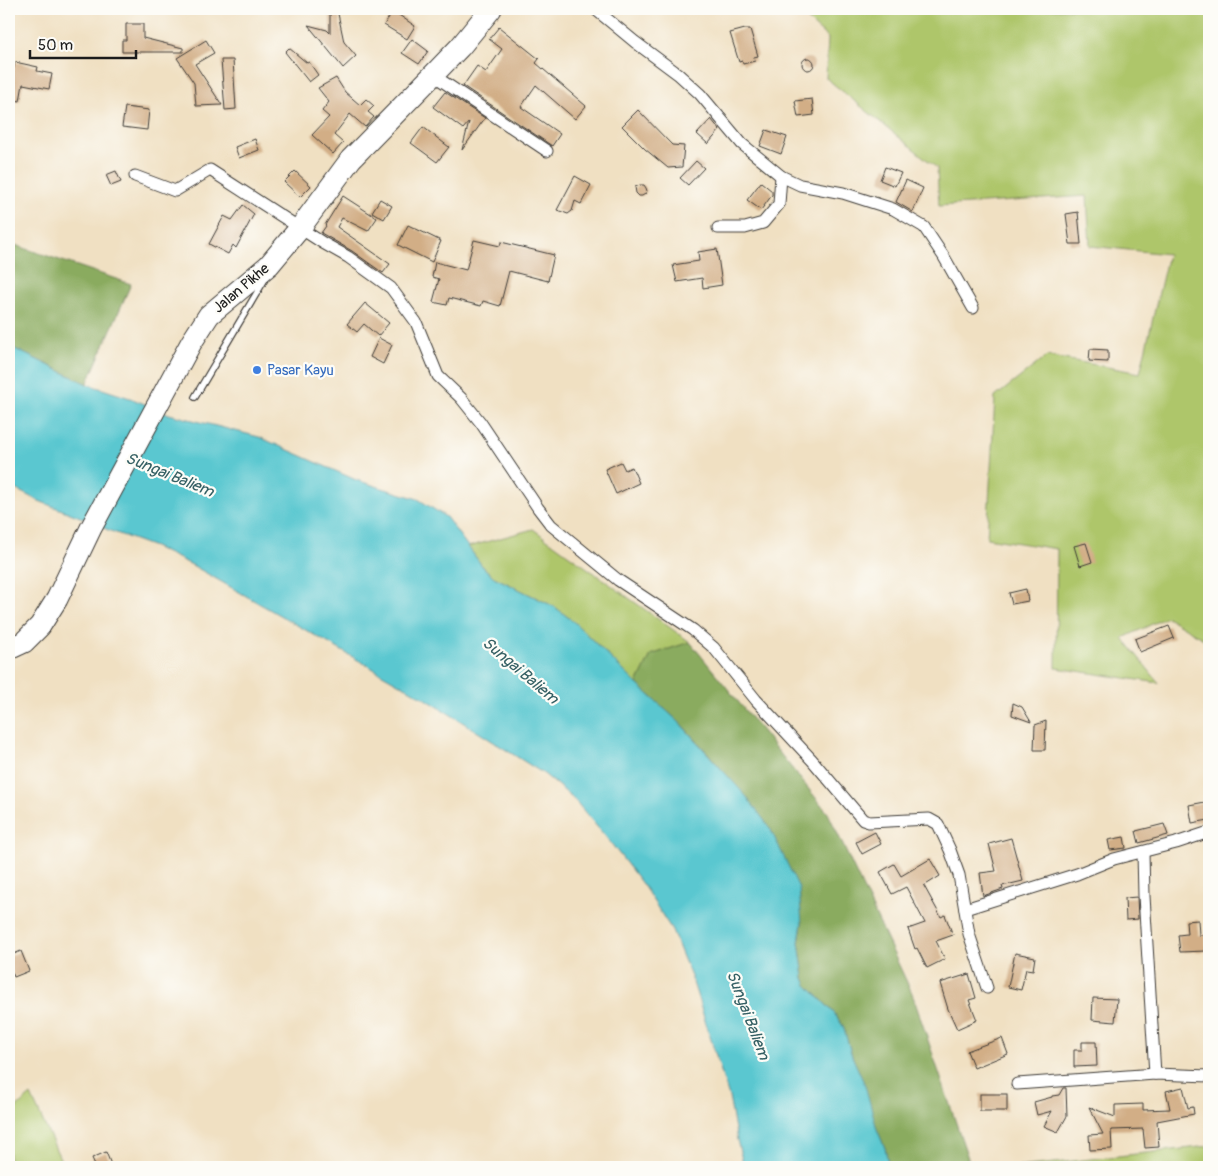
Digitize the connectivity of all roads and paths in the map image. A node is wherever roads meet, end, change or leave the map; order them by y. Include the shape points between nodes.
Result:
1 (491, 9) edge
2 (595, 9) edge
3 (433, 76) junction
4 (546, 151) dead end
5 (135, 176) dead end
6 (781, 176) junction
7 (300, 228) junction
8 (718, 228) dead end
9 (269, 265) junction
10 (972, 308) dead end
11 (195, 397) dead end
12 (9, 649) edge
13 (1209, 832) edge
14 (1143, 852) junction
15 (965, 909) junction
16 (988, 988) dead end
17 (1155, 1074) junction
18 (1209, 1076) edge
19 (1017, 1084) dead end

1 - 3 highway, Jalan Pikhe
2 - 6 street via 678,74 700,94 742,144
3 - 4 street
3 - 7 highway, Jalan Pikhe via 351,159
5 - 7 street via 175,191 210,170
6 - 8 street via 778,204 763,223 745,228
6 - 10 street via 800,185 843,193 893,209 924,227
7 - 9 highway, Jalan Pikhe
7 - 15 street via 391,288 416,322 438,376 481,423 551,525 618,580 693,630 714,648 857,814 869,822 929,820 938,824 959,875
9 - 11 lane via 263,283
9 - 12 highway, Jalan Pikhe via 209,315 190,343 91,528 57,599 40,626 24,642
13 - 14 street
14 - 15 street
14 - 17 street
15 - 16 street via 969,934
17 - 18 street
17 - 19 street

